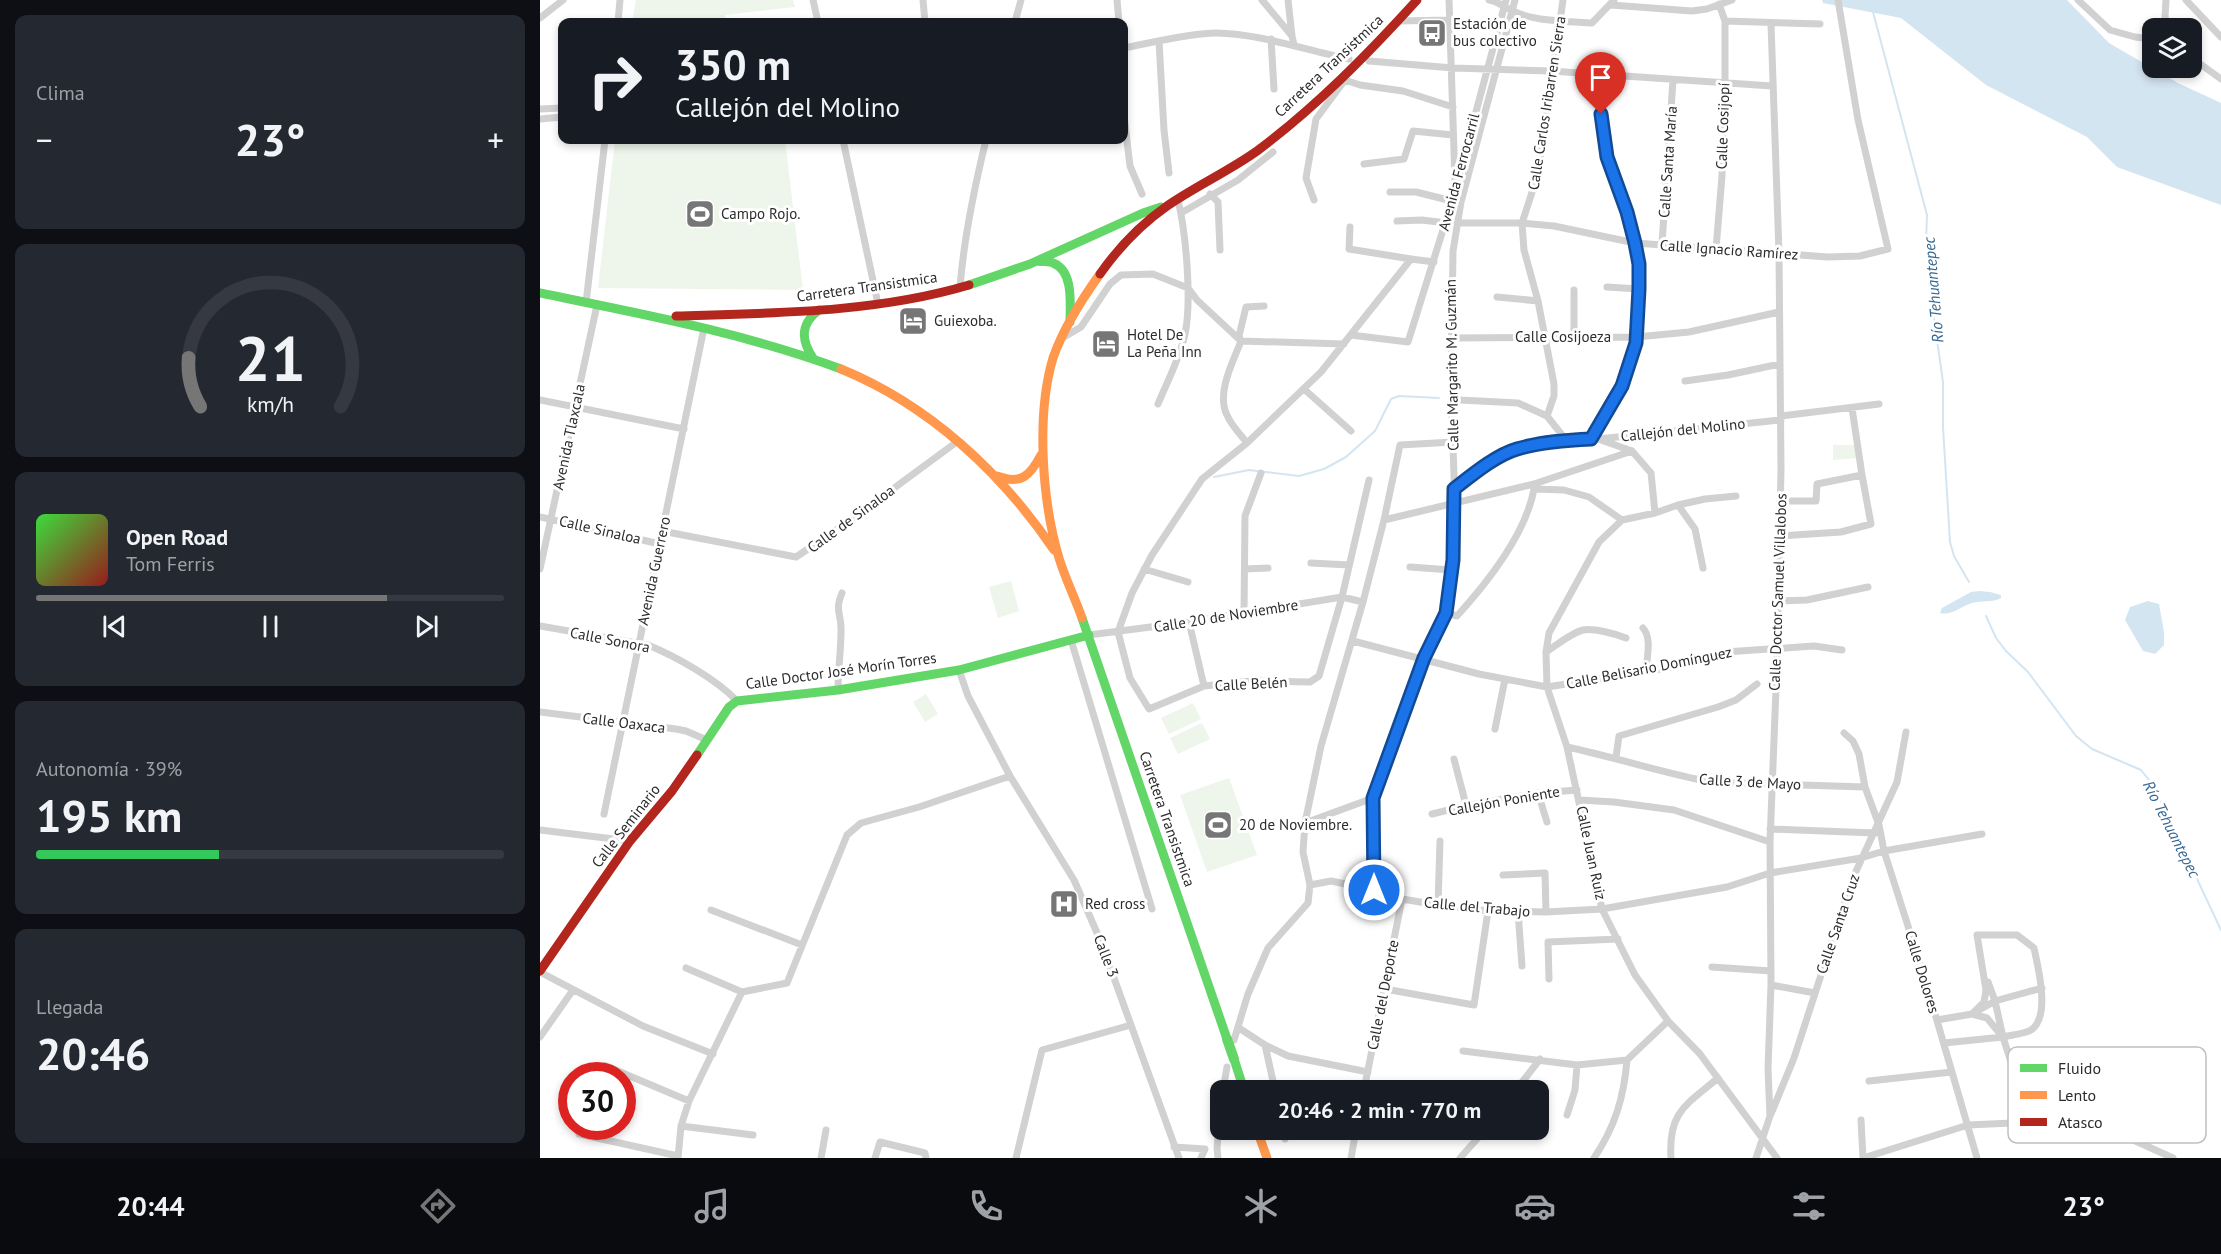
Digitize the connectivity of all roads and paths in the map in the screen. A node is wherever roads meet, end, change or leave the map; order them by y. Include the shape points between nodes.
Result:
1 (620, 0) edge
2 (813, 0) edge
3 (923, 0) edge
4 (1020, 0) edge
5 (1117, 0) edge
6 (1262, 0) edge
7 (1288, 0) edge
8 (1417, 0) edge
9 (1449, 0) edge
10 (1489, 0) edge
11 (1515, 0) edge
12 (1563, 0) edge
13 (1732, 0) edge
14 (1838, 0) edge
15 (2078, 0) edge
16 (2166, 0) edge
17 (2186, 0) edge
18 (559, 1) edge
19 (1505, 3) edge
20 (1613, 3) edge
21 (1719, 4) junction
22 (1512, 11) junction
23 (540, 18) edge
24 (618, 18) edge
25 (817, 18) edge
26 (925, 18) edge
27 (1016, 18) edge
28 (1119, 18) edge
29 (2165, 18) edge
30 (1450, 20) junction
31 (1398, 21) junction
32 (1725, 21) junction
33 (1561, 22) junction
34 (1771, 24) junction
35 (1820, 24) dead end
36 (1293, 36) junction
37 (2221, 36) edge
38 (2142, 38) edge
39 (1271, 39) junction
40 (1159, 41) junction
41 (1294, 45) junction
42 (1128, 47) edge
43 (1349, 59) dead end
44 (1369, 61) dead end
45 (2202, 65) edge
46 (1453, 68) junction
47 (1487, 69) junction
48 (1498, 69) junction
49 (1551, 71) junction
50 (1599, 75) junction
51 (1343, 79) junction
52 (2221, 79) edge
53 (1673, 80) junction
54 (1725, 83) junction
55 (1772, 86) junction
56 (1274, 89) dead end
57 (1453, 107) junction
58 (558, 108) edge
59 (540, 110) edge
60 (558, 117) edge
61 (540, 119) edge
62 (1453, 135) junction
63 (605, 144) edge
64 (844, 144) edge
65 (985, 144) edge
66 (1127, 144) edge
67 (1273, 152) dead end
68 (1364, 164) dead end
69 (1169, 173) dead end
70 (1456, 187) junction
71 (1390, 192) dead end
72 (1142, 194) dead end
73 (1210, 194) junction
74 (1178, 200) junction
75 (1314, 200) dead end
76 (1452, 201) junction
77 (1167, 206) junction
78 (1181, 213) junction
79 (1397, 221) dead end
80 (1446, 223) junction
81 (1457, 223) junction
82 (1522, 223) junction
83 (1350, 227) dead end
84 (1635, 243) junction
85 (1662, 244) junction
86 (1220, 249) dead end
87 (1716, 249) junction
88 (1779, 253) junction
89 (1410, 259) junction
90 (1036, 261) junction
91 (1434, 262) junction
92 (960, 287) junction
93 (1607, 287) dead end
94 (1188, 288) junction
95 (1639, 289) junction
96 (1575, 290) dead end
97 (540, 293) edge
98 (1497, 297) dead end
99 (1538, 301) junction
100 (592, 304) junction
101 (878, 304) junction
102 (1264, 306) dead end
103 (820, 310) junction
104 (1779, 312) junction
105 (663, 317) junction
106 (1070, 322) junction
107 (705, 328) junction
108 (1351, 335) junction
109 (1574, 337) junction
110 (1636, 337) junction
111 (1452, 338) junction
112 (1545, 338) junction
113 (1061, 340) junction
114 (1240, 341) junction
115 (1344, 344) junction
116 (813, 358) junction
117 (1780, 364) junction
118 (1685, 381) dead end
119 (1304, 389) junction
120 (540, 400) edge
121 (1460, 400) dead end
122 (1158, 404) dead end
123 (1879, 404) dead end
124 (575, 407) junction
125 (1852, 408) junction
126 (1547, 416) junction
127 (1781, 418) junction
128 (684, 429) junction
129 (1351, 431) dead end
130 (1595, 439) junction
131 (1566, 440) junction
132 (958, 441) junction
133 (1247, 442) junction
134 (1453, 442) junction
135 (1632, 451) junction
136 (1041, 454) junction
137 (1261, 473) dead end
138 (994, 474) junction
139 (1862, 475) junction
140 (1369, 480) dead end
141 (1534, 487) junction
142 (1454, 489) junction
143 (1736, 496) dead end
144 (1780, 501) junction
145 (1455, 504) junction
146 (1678, 505) junction
147 (1654, 513) junction
148 (540, 517) edge
149 (551, 519) junction
150 (1384, 520) junction
151 (1622, 520) junction
152 (662, 531) junction
153 (1779, 536) junction
154 (660, 544) junction
155 (1059, 558) junction
156 (1311, 563) dead end
157 (1349, 565) junction
158 (1410, 567) dead end
159 (1268, 568) dead end
160 (1703, 568) dead end
161 (540, 569) edge
162 (1144, 569) junction
163 (1245, 569) junction
164 (1451, 570) junction
165 (1188, 582) dead end
166 (1868, 587) dead end
167 (842, 593) dead end
168 (1342, 597) junction
169 (1778, 601) junction
170 (1363, 602) junction
171 (1244, 613) junction
172 (1446, 613) junction
173 (1189, 622) junction
174 (540, 626) edge
175 (1643, 628) dead end
176 (1118, 632) junction
177 (1089, 635) junction
178 (1626, 638) dead end
179 (1071, 640) junction
180 (1353, 641) junction
181 (639, 644) junction
182 (1777, 649) junction
183 (1842, 650) dead end
184 (1546, 652) junction
185 (1424, 658) junction
186 (959, 670) junction
187 (1646, 670) junction
188 (1505, 679) junction
189 (1757, 684) dead end
190 (1204, 686) junction
191 (1546, 687) junction
192 (838, 690) junction
193 (737, 701) junction
194 (540, 712) edge
195 (623, 723) junction
196 (1495, 729) dead end
197 (1906, 732) dead end
198 (1844, 733) dead end
199 (707, 740) junction
200 (1567, 747) junction
201 (1616, 757) junction
202 (1454, 759) dead end
203 (1010, 776) junction
204 (1771, 784) junction
205 (1865, 787) junction
206 (1577, 790) junction
207 (1538, 793) junction
208 (1373, 798) junction
209 (1580, 800) junction
210 (1466, 805) junction
211 (604, 814) dead end
212 (1432, 814) dead end
213 (1546, 822) dead end
214 (1305, 823) junction
215 (1879, 825) junction
216 (1770, 829) junction
217 (540, 830) edge
218 (1875, 833) junction
219 (1982, 834) dead end
220 (630, 841) junction
221 (1440, 842) dead end
222 (1770, 842) junction
223 (1884, 851) junction
224 (1861, 858) junction
225 (1770, 873) junction
226 (1503, 875) dead end
227 (1310, 885) junction
228 (1374, 890) junction
229 (1402, 899) junction
230 (1438, 905) junction
231 (1152, 909) dead end
232 (1602, 909) junction
233 (711, 910) dead end
234 (1488, 910) junction
235 (1518, 911) junction
236 (1546, 912) junction
237 (1618, 939) junction
238 (802, 945) junction
239 (1522, 966) dead end
240 (1712, 967) dead end
241 (686, 968) dead end
242 (540, 971) edge
243 (1771, 971) junction
244 (1983, 971) junction
245 (1550, 979) dead end
246 (1771, 985) junction
247 (2042, 988) junction
248 (1385, 989) junction
249 (573, 990) junction
250 (742, 992) junction
251 (1815, 993) junction
252 (1995, 1000) junction
253 (1972, 1014) junction
254 (1937, 1020) junction
255 (1668, 1021) junction
256 (1131, 1026) junction
257 (1239, 1028) junction
258 (540, 1037) edge
259 (2003, 1037) junction
260 (1231, 1039) junction
261 (1944, 1043) junction
262 (1266, 1045) junction
263 (1463, 1051) dead end
264 (2008, 1053) edge
265 (713, 1054) junction
266 (1540, 1059) junction
267 (1627, 1060) junction
268 (1230, 1063) junction
269 (1577, 1065) junction
270 (1368, 1072) junction
271 (1952, 1072) junction
272 (1718, 1078) junction
273 (636, 1079) edge
274 (1226, 1080) edge
275 (1239, 1080) edge
276 (1273, 1080) edge
277 (1366, 1080) edge
278 (1524, 1080) edge
279 (1869, 1081) dead end
280 (689, 1101) junction
281 (1567, 1115) dead end
282 (1770, 1116) junction
283 (1861, 1120) dead end
284 (2008, 1123) edge
285 (1968, 1125) junction
286 (681, 1126) junction
287 (826, 1130) dead end
288 (753, 1135) dead end
289 (1763, 1137) junction
290 (605, 1140) edge
291 (1218, 1140) edge
292 (1261, 1140) edge
293 (1354, 1140) edge
294 (1476, 1140) edge
295 (2140, 1143) edge
296 (1174, 1147) junction
297 (1217, 1148) junction
298 (1205, 1149) junction
299 (678, 1157) edge
300 (821, 1158) edge
301 (875, 1158) edge
302 (926, 1158) edge
303 (1016, 1158) edge
304 (1179, 1158) edge
305 (1202, 1158) edge
306 (1218, 1158) edge
307 (1267, 1158) edge
308 (1351, 1158) edge
309 (1460, 1158) edge
310 (1594, 1158) edge
311 (1671, 1158) edge
312 (1756, 1158) edge
313 (1777, 1158) edge
314 (1863, 1158) edge
315 (1977, 1158) edge
316 (2173, 1158) edge

1 - 24 street
2 - 25 street
3 - 26 street
4 - 27 street
5 - 28 street
6 - 36 street
7 - 36 street
8 - 31 main road, Carretera Transistmica
9 - 30 street
10 - 19 street
11 - 22 street, Calle Margarito M. Guzmán
12 - 33 street, Calle Carlos Iribarren Sierra
13 - 21 street
14 - 88 street, Calle Ignacio Ramírez via 1858,120 1888,249 1860,256
15 - 38 street via 2110,30
16 - 29 street
17 - 37 street
18 - 23 street
19 - 22 street
19 - 47 street, Avenida Ferrocarril
20 - 21 street via 1692,10
20 - 33 street via 1592,23
21 - 32 street, Calle Cosijopí
22 - 33 street
22 - 48 street, Calle Margarito M. Guzmán
30 - 31 street
30 - 46 street
31 - 51 main road, Carretera Transistmica
32 - 34 street
32 - 54 street, Calle Cosijopí
33 - 49 street, Calle Carlos Iribarren Sierra
34 - 35 street
34 - 55 street, Calle Doctor Samuel Villalobos
36 - 41 street
39 - 40 street via 1213,33
39 - 41 street
39 - 56 street
40 - 42 street
40 - 69 street
41 - 43 street
44 - 46 street
45 - 52 street
46 - 47 street
46 - 57 street
47 - 48 street
47 - 70 street, Avenida Ferrocarril
48 - 49 street
48 - 81 street, Calle Margarito M. Guzmán
49 - 50 street
49 - 82 street, Calle Carlos Iribarren Sierra via 1538,174
50 - 53 street
50 - 84 street via 1607,157
51 - 57 street
51 - 74 main road, Carretera Transistmica via 1255,152
51 - 75 street via 1316,119 1306,178
53 - 54 street
53 - 85 street, Calle Santa María
54 - 55 street
54 - 87 street, Calle Cosijopí
55 - 88 street, Calle Doctor Samuel Villalobos
57 - 62 street
58 - 59 street
60 - 61 street
62 - 68 street via 1413,131 1404,159
62 - 70 street
63 - 100 street, Avenida Tlaxcala
64 - 101 street
65 - 92 street via 970,209
66 - 72 street via 1130,166
67 - 73 street via 1238,180
70 - 76 street, Avenida Ferrocarril
71 - 76 street via 1416,192
73 - 78 street
73 - 86 street via 1218,202
74 - 77 main road, Carretera Transistmica
74 - 78 street
76 - 80 street, Avenida Ferrocarril
77 - 90 main road, Carretera Transistmica
77 - 106 main road, Carretera Transistmica via 1117,250
78 - 94 street
79 - 80 street
80 - 91 street, Avenida Ferrocarril
81 - 82 street, Calle Ignacio Ramírez
81 - 111 street, Calle Margarito M. Guzmán via 1451,265
82 - 84 street, Calle Ignacio Ramírez
82 - 99 street, Calle Carlos Iribarren Sierra via 1524,250
83 - 89 street via 1349,249
84 - 85 street, Calle Ignacio Ramírez
84 - 95 street
85 - 87 street, Calle Ignacio Ramírez
87 - 88 street, Calle Ignacio Ramírez
88 - 104 street, Calle Doctor Samuel Villalobos
89 - 91 street
89 - 108 street
90 - 92 main road, Carretera Transistmica
90 - 106 main road via 1054,263 1065,275 1069,284
91 - 108 street, Avenida Ferrocarril via 1407,342
92 - 101 main road, Carretera Transistmica
93 - 95 street
94 - 113 street via 1153,274 1121,275 1110,284 1081,327
94 - 114 street
94 - 122 street via 1185,334
95 - 110 street
96 - 109 street
97 - 100 main road
98 - 99 street
99 - 112 street, Calle Carlos Iribarren Sierra
100 - 105 main road
100 - 124 street, Avenida Tlaxcala
101 - 103 main road, Carretera Transistmica
102 - 114 street via 1246,307
103 - 105 main road, Carretera Transistmica
103 - 116 main road via 810,315 803,332
104 - 110 street, Calle Cosijoeza via 1689,332
104 - 117 street, Calle Doctor Samuel Villalobos
105 - 107 main road, Carretera Transistmica
106 - 113 main road, Carretera Transistmica
107 - 116 main road, Carretera Transistmica
107 - 128 street, Avenida Guerrero
108 - 115 street
109 - 110 street, Calle Cosijoeza
109 - 112 street, Calle Cosijoeza
110 - 130 street via 1622,386
111 - 112 street, Calle Cosijoeza
111 - 134 street, Calle Margarito M. Guzmán
112 - 126 street, Calle Carlos Iribarren Sierra via 1554,384
113 - 136 main road, Carretera Transistmica via 1048,379
114 - 115 street
114 - 133 street via 1223,404
115 - 119 street
116 - 132 main road, Carretera Transistmica via 886,389
117 - 118 street
117 - 127 street, Calle Doctor Samuel Villalobos
119 - 129 street
119 - 133 street
120 - 124 street
121 - 126 street via 1518,403
123 - 125 street, Callejón del Molino
124 - 128 street
124 - 149 street, Avenida Tlaxcala
125 - 127 street, Callejón del Molino
125 - 139 street
126 - 131 street
127 - 130 street, Callejón del Molino
127 - 144 street, Calle Doctor Samuel Villalobos
128 - 152 street, Avenida Guerrero
130 - 131 street, Callejón del Molino
130 - 135 street
131 - 142 street, Callejón del Molino via 1516,449
132 - 138 main road, Carretera Transistmica
132 - 152 street, Calle de Sinaloa via 796,557
133 - 162 street via 1202,479
134 - 142 street, Calle Margarito M. Guzmán
134 - 150 street via 1400,445
135 - 141 street
135 - 147 street via 1651,473
136 - 138 main road via 1034,470 1017,480
136 - 155 main road, Carretera Transistmica
137 - 163 street via 1245,516
138 - 155 main road, Carretera Transistmica via 1043,532
139 - 144 street via 1817,484 1816,501
139 - 153 street via 1872,524 1841,532
140 - 157 street
141 - 145 street
141 - 151 street via 1589,497
141 - 172 street via 1529,508 1508,549 1457,616
142 - 145 street, Calle Margarito M. Guzmán
143 - 146 street
144 - 153 street, Calle Doctor Samuel Villalobos
145 - 150 street
145 - 164 street, Calle Margarito M. Guzmán
146 - 147 street
146 - 160 street via 1695,529
147 - 151 street
148 - 149 street, Calle Sinaloa
149 - 154 street, Calle Sinaloa
149 - 161 street, Avenida Tlaxcala
150 - 170 street
151 - 184 street, Calle Juan Ruiz via 1593,551 1559,613
152 - 154 street, Avenida Guerrero
153 - 169 street, Calle Doctor Samuel Villalobos
154 - 181 street, Avenida Guerrero
155 - 177 main road, Carretera Transistmica
156 - 157 street
157 - 168 street
158 - 164 street
159 - 163 street
162 - 165 street
162 - 176 street
163 - 171 street
164 - 172 street, Calle Margarito M. Guzmán
166 - 169 street via 1807,600
167 - 192 street via 837,612 842,627
168 - 170 street, Calle 20 de Noviembre
168 - 171 street, Calle 20 de Noviembre
168 - 190 street, Calle Belén via 1319,676 1310,682 1251,681
169 - 182 street, Calle Doctor Samuel Villalobos
170 - 180 street
171 - 173 street, Calle 20 de Noviembre
172 - 185 street, Calle Margarito M. Guzmán
173 - 176 street, Calle 20 de Noviembre
173 - 190 street
174 - 181 street, Calle Sonora
175 - 187 street via 1648,638
176 - 177 street, Calle 20 de Noviembre
176 - 190 street, Calle Belén via 1130,678 1149,709
177 - 179 main road, Calle Doctor José Morín Torres
177 - 260 main road, Carretera Transistmica
178 - 184 street via 1584,630
179 - 186 main road, Calle Doctor José Morín Torres
179 - 231 street
180 - 185 street, Calle Belisario Domínguez
180 - 214 street via 1321,746
181 - 193 street, Calle Sonora via 664,652 726,690
181 - 195 street, Avenida Guerrero
182 - 183 street, Calle Belisario Domínguez via 1814,646
182 - 187 street, Calle Belisario Domínguez via 1725,652
182 - 204 street, Calle Doctor Samuel Villalobos
184 - 191 street, Calle Juan Ruiz
185 - 188 street, Calle Belisario Domínguez
185 - 208 street, Calle Margarito M. Guzmán
186 - 192 main road, Calle Doctor José Morín Torres
186 - 203 street, Calle 3 via 968,696
187 - 191 street, Calle Belisario Domínguez
188 - 191 street, Calle Belisario Domínguez
188 - 196 street
189 - 201 street via 1736,700 1718,707 1619,736
191 - 200 street, Calle Juan Ruiz
192 - 193 main road, Calle Doctor José Morín Torres
193 - 199 main road, Calle Seminario
194 - 195 street, Calle Oaxaca
195 - 199 street, Calle Oaxaca via 686,731
195 - 211 street, Avenida Guerrero
197 - 215 street, Calle Santa Cruz via 1897,782
198 - 205 street, Calle Dolores via 1859,754
199 - 220 main road, Calle Seminario via 672,791
200 - 201 street, Calle 3 de Mayo
200 - 206 street, Calle Juan Ruiz
201 - 204 street, Calle 3 de Mayo via 1711,782
202 - 210 street
203 - 238 street via 853,828 843,842
203 - 256 street, Calle 3 via 1074,880
204 - 205 street, Calle 3 de Mayo
204 - 216 street, Calle Doctor Samuel Villalobos
205 - 215 street, Calle Dolores
206 - 207 street, Callejón Poniente
206 - 209 street, Calle Juan Ruiz
207 - 210 street, Callejón Poniente
207 - 213 street
208 - 214 street
208 - 228 street, Calle Margarito M. Guzmán
209 - 222 street, Callejón Poniente via 1674,810
209 - 232 street, Calle Juan Ruiz
210 - 212 street, Callejón Poniente
214 - 227 street via 1304,852
215 - 218 street, Calle Santa Cruz
215 - 223 street, Calle Dolores
216 - 218 street
216 - 222 street, Calle Doctor Samuel Villalobos
217 - 220 street
218 - 224 street, Calle Santa Cruz
219 - 223 street, Calle del Trabajo
220 - 242 main road, Calle Seminario
221 - 230 street
222 - 225 street, Calle Doctor Samuel Villalobos
223 - 224 street, Calle del Trabajo
223 - 254 street, Calle Dolores
224 - 225 street, Calle del Trabajo
224 - 251 street, Calle Santa Cruz
225 - 232 street, Calle del Trabajo via 1727,887
225 - 243 street, Calle Doctor Samuel Villalobos
226 - 236 street via 1545,873
227 - 228 street, Calle del Trabajo via 1331,881
227 - 257 street via 1308,903 1268,948 1248,994
228 - 229 street, Calle del Trabajo
229 - 230 street, Calle del Trabajo
229 - 248 street, Calle del Deporte
230 - 234 street, Calle del Trabajo
232 - 236 street, Calle del Trabajo
232 - 237 street, Calle Juan Ruiz
233 - 238 street
234 - 235 street, Calle del Trabajo
234 - 248 street via 1474,1005
235 - 236 street, Calle del Trabajo
235 - 239 street
237 - 245 street via 1548,942
237 - 255 street, Calle Juan Ruiz via 1635,975
238 - 250 street via 787,983
240 - 243 street
241 - 250 street
242 - 249 street
243 - 246 street, Calle Doctor Samuel Villalobos
244 - 247 street via 1977,935 2017,935 2034,948
244 - 252 street
244 - 253 street via 1984,1002
246 - 251 street
246 - 282 street, Calle Doctor Samuel Villalobos
247 - 252 street
247 - 259 street via 2040,1018 2031,1030
248 - 270 street, Calle del Deporte
249 - 258 street
249 - 265 street via 643,1026
250 - 265 street
251 - 282 street, Calle Santa Cruz
252 - 253 street
252 - 259 street
253 - 254 street
253 - 259 street via 1987,1018
254 - 261 street, Calle Dolores
255 - 267 street
255 - 272 street, Calle Juan Ruiz
256 - 296 street, Calle 3
256 - 303 street via 1042,1050
257 - 260 street
257 - 262 street
259 - 261 street
259 - 264 street
260 - 268 main road, Carretera Transistmica, bridge
261 - 271 street, Calle Dolores
262 - 270 street via 1288,1056
262 - 276 street
263 - 266 street
265 - 280 street
266 - 269 street
266 - 278 street
267 - 269 street
267 - 310 street via 1624,1091 1611,1128
268 - 274 street
268 - 275 main road, Carretera Transistmica
269 - 281 street
270 - 277 street, Calle del Deporte
271 - 279 street
271 - 285 street, Calle Dolores
272 - 289 street, Calle Juan Ruiz
272 - 311 street via 1681,1109 1673,1123
273 - 280 street
280 - 286 street
282 - 289 street, Calle Doctor Samuel Villalobos
283 - 314 street
284 - 285 street
285 - 314 street
285 - 315 street, Calle Dolores
286 - 288 street
286 - 299 street
287 - 300 street
289 - 312 street, Calle Doctor Samuel Villalobos
289 - 313 street, Calle Juan Ruiz
290 - 299 street
291 - 297 street
292 - 307 main road
293 - 308 street
294 - 309 street
295 - 316 street
296 - 298 street
296 - 304 street, Calle 3
297 - 298 street
297 - 306 street
298 - 305 street
301 - 302 street via 880,1142 925,1153

